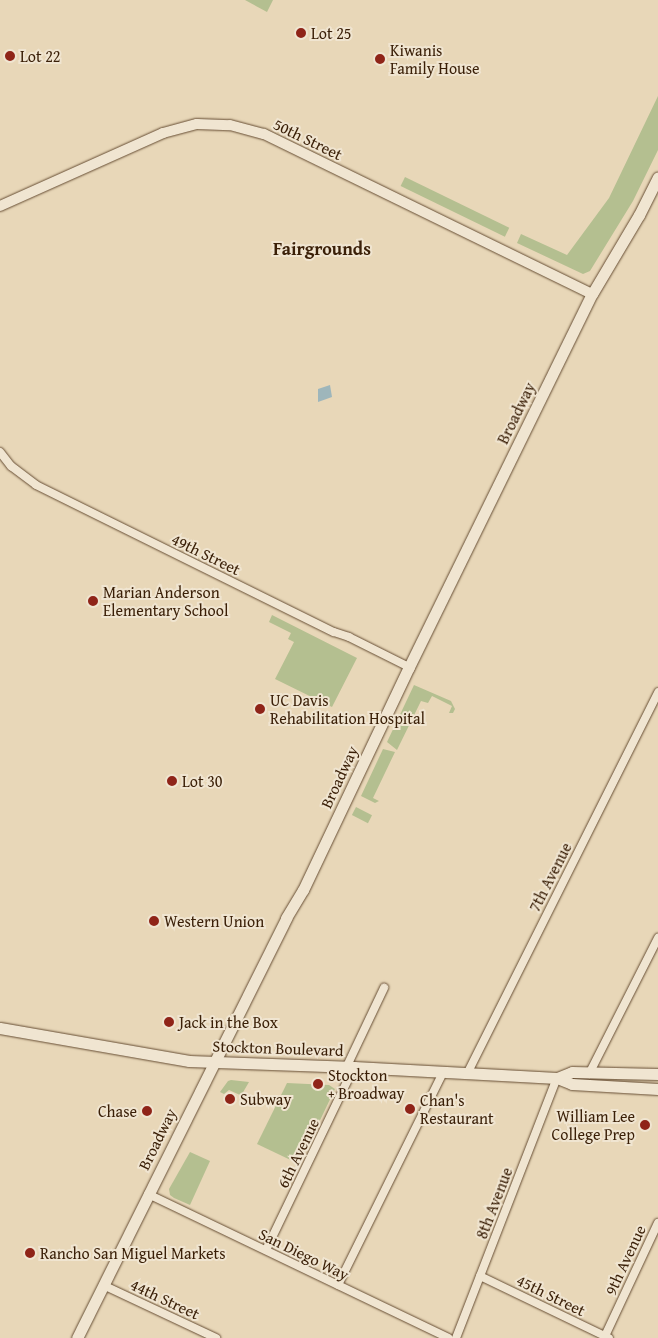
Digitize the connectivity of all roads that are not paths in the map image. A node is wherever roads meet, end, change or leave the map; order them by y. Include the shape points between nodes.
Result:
1 (658, 178) edge
2 (0, 206) edge
3 (592, 294) junction
4 (0, 452) edge
5 (409, 666) junction
6 (658, 692) edge
7 (658, 938) edge
8 (384, 988) dead end
9 (0, 1028) edge
10 (213, 1062) junction
11 (350, 1068) junction
12 (443, 1073) junction
13 (467, 1074) junction
14 (589, 1074) junction
15 (658, 1074) edge
16 (557, 1078) junction
17 (658, 1089) edge
18 (148, 1194) junction
19 (658, 1223) edge
20 (266, 1250) junction
21 (480, 1276) junction
22 (103, 1285) junction
23 (338, 1285) junction
24 (607, 1337) edge
25 (77, 1338) edge
26 (216, 1338) edge
27 (448, 1338) edge
28 (456, 1338) edge

1 - 3 main road, Broadway
2 - 3 street, 50th Street via 163,133 197,124 230,125 264,134
3 - 5 main road, Broadway
4 - 5 street, 49th Street via 11,466 36,485
5 - 10 main road, Broadway via 303,890
6 - 13 street, 7th Avenue
7 - 14 street
8 - 11 street, 6th Avenue
9 - 10 main road, Stockton Boulevard via 189,1061
10 - 11 main road, Stockton Boulevard
10 - 18 main road, Broadway
11 - 12 main road, Stockton Boulevard
11 - 20 street, 6th Avenue
12 - 13 main road, Stockton Boulevard
12 - 23 street
13 - 16 main road, Stockton Boulevard
14 - 15 main road, Stockton Boulevard
14 - 16 main road, Stockton Boulevard via 572,1072
16 - 17 main road, Stockton Boulevard via 572,1084
16 - 21 street, 8th Avenue
18 - 20 street, San Diego Way
18 - 22 main road, Broadway
19 - 24 street, 9th Avenue
20 - 23 street, San Diego Way
21 - 24 street, 45th Street
21 - 28 street, 8th Avenue
22 - 25 main road, Broadway
22 - 26 street, 44th Street
23 - 27 street, San Diego Way

